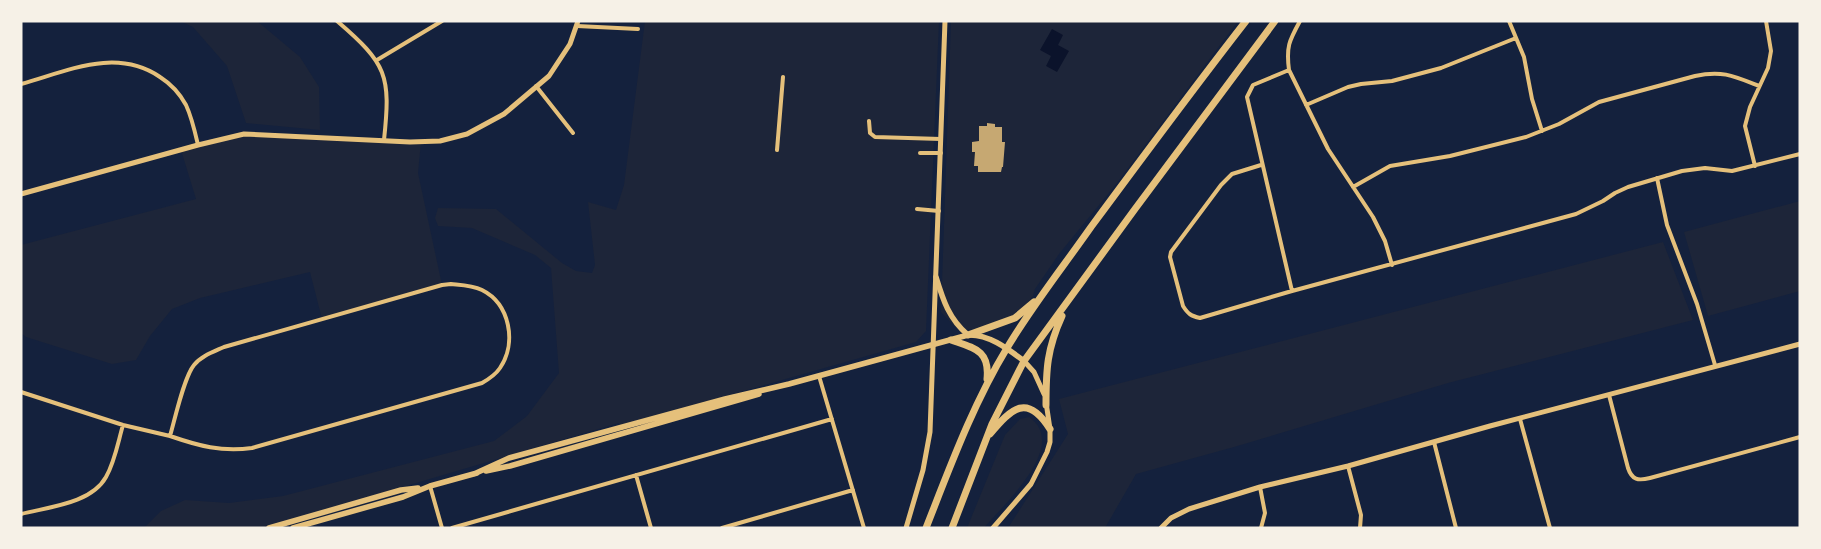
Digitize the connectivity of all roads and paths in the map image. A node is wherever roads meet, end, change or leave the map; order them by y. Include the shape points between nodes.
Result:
1 (337, 21) edge
2 (442, 21) edge
3 (945, 21) edge
4 (1246, 21) edge
5 (1276, 21) edge
6 (1300, 21) edge
7 (1509, 21) edge
8 (1766, 21) edge
9 (577, 23) edge
10 (638, 29) dead end
11 (1516, 38) junction
12 (377, 60) junction
13 (1289, 70) junction
14 (783, 78) dead end
15 (21, 84) edge
16 (536, 86) junction
17 (1759, 86) junction
18 (1306, 105) junction
19 (869, 121) dead end
20 (1542, 131) junction
21 (573, 133) dead end
22 (941, 139) junction
23 (384, 140) junction
24 (198, 145) junction
25 (777, 150) dead end
26 (920, 153) dead end
27 (941, 153) junction
28 (1800, 154) edge
29 (1262, 164) junction
30 (1754, 166) junction
31 (1657, 178) junction
32 (1353, 187) junction
33 (21, 194) edge
34 (917, 209) dead end
35 (938, 210) junction
36 (1392, 265) junction
37 (936, 277) junction
38 (1292, 291) junction
39 (1040, 297) junction
40 (1066, 305) junction
41 (968, 335) junction
42 (950, 340) junction
43 (934, 344) junction
44 (1800, 344) edge
45 (1007, 348) junction
46 (1024, 361) junction
47 (1715, 365) junction
48 (819, 376) junction
49 (986, 385) junction
50 (21, 392) edge
51 (1609, 395) junction
52 (1046, 405) junction
53 (832, 419) junction
54 (1520, 419) junction
55 (123, 425) junction
56 (1050, 429) junction
57 (170, 436) junction
58 (1800, 437) edge
59 (986, 438) junction
60 (1434, 442) junction
61 (1348, 466) junction
62 (636, 476) junction
63 (430, 486) junction
64 (1260, 487) junction
65 (853, 490) junction
66 (21, 514) edge
67 (269, 528) edge
68 (293, 528) edge
69 (442, 528) edge
70 (452, 528) edge
71 (651, 528) edge
72 (722, 528) edge
73 (864, 528) edge
74 (906, 528) edge
75 (926, 528) edge
76 (952, 528) edge
77 (993, 528) edge
78 (1161, 528) edge
79 (1261, 528) edge
80 (1360, 528) edge
81 (1456, 528) edge
82 (1550, 528) edge

1 - 12 street
2 - 12 street
3 - 22 street
4 - 39 highway
5 - 40 highway
6 - 13 street via 1288,44
7 - 11 street
8 - 17 street via 1771,51 1768,68
9 - 10 street
9 - 16 street via 561,59 549,76
11 - 18 street via 1441,68 1392,81 1348,87
11 - 20 street via 1524,57
12 - 23 street via 388,98
13 - 18 street
13 - 29 street via 1252,85 1247,97
14 - 25 street
15 - 24 street via 98,64 121,62 138,66 168,82 177,92 186,107
16 - 21 street
16 - 23 street via 504,114 467,134 431,142
17 - 20 street via 1725,73 1711,72 1600,102
17 - 30 street via 1745,126
18 - 32 street via 1328,149
19 - 22 street via 870,133 875,137
20 - 32 street via 1450,156 1390,166
22 - 27 street
23 - 24 street via 244,134
24 - 33 street
26 - 27 street
27 - 35 street
28 - 30 street
29 - 38 street
29 - 38 street via 1232,174 1221,185 1171,252 1170,258 1183,306 1187,313 1200,318
30 - 31 street via 1732,171 1696,169
31 - 36 street via 1614,193 1576,214
31 - 47 street via 1668,225
32 - 36 street via 1385,241
34 - 35 street
35 - 37 street
36 - 38 street
37 - 41 main road via 951,318
37 - 43 street
39 - 41 highway via 1015,318
39 - 45 highway
40 - 46 highway
40 - 52 highway via 1048,358
41 - 42 main road
41 - 45 main road via 980,336
42 - 43 main road
42 - 49 highway via 983,354 988,369
43 - 48 main road
43 - 74 street via 928,446
44 - 47 street
45 - 46 main road
45 - 49 highway
46 - 52 street via 1034,372
46 - 59 highway
47 - 51 street
48 - 53 street
48 - 63 main road via 688,416
49 - 75 highway
50 - 55 street
51 - 54 street
51 - 58 street via 1628,468 1637,480
52 - 56 street
53 - 62 street
53 - 65 street
54 - 60 street
54 - 82 street
55 - 57 street
55 - 66 street via 110,469 99,486 78,498
56 - 59 highway via 1036,410 1020,408 1007,414
56 - 77 street via 1048,452 1032,484
57 - 57 street via 212,448 252,448 476,386 504,362 509,344 505,315 496,300 482,290 442,285 224,347 193,366
59 - 76 highway
60 - 61 street
60 - 81 street
61 - 64 street
61 - 80 street via 1359,508
62 - 70 street
62 - 71 street
63 - 67 main road via 401,490
63 - 68 main road
63 - 69 street
64 - 78 street via 1189,509 1171,518
64 - 79 street via 1264,513
65 - 72 street
65 - 73 street

